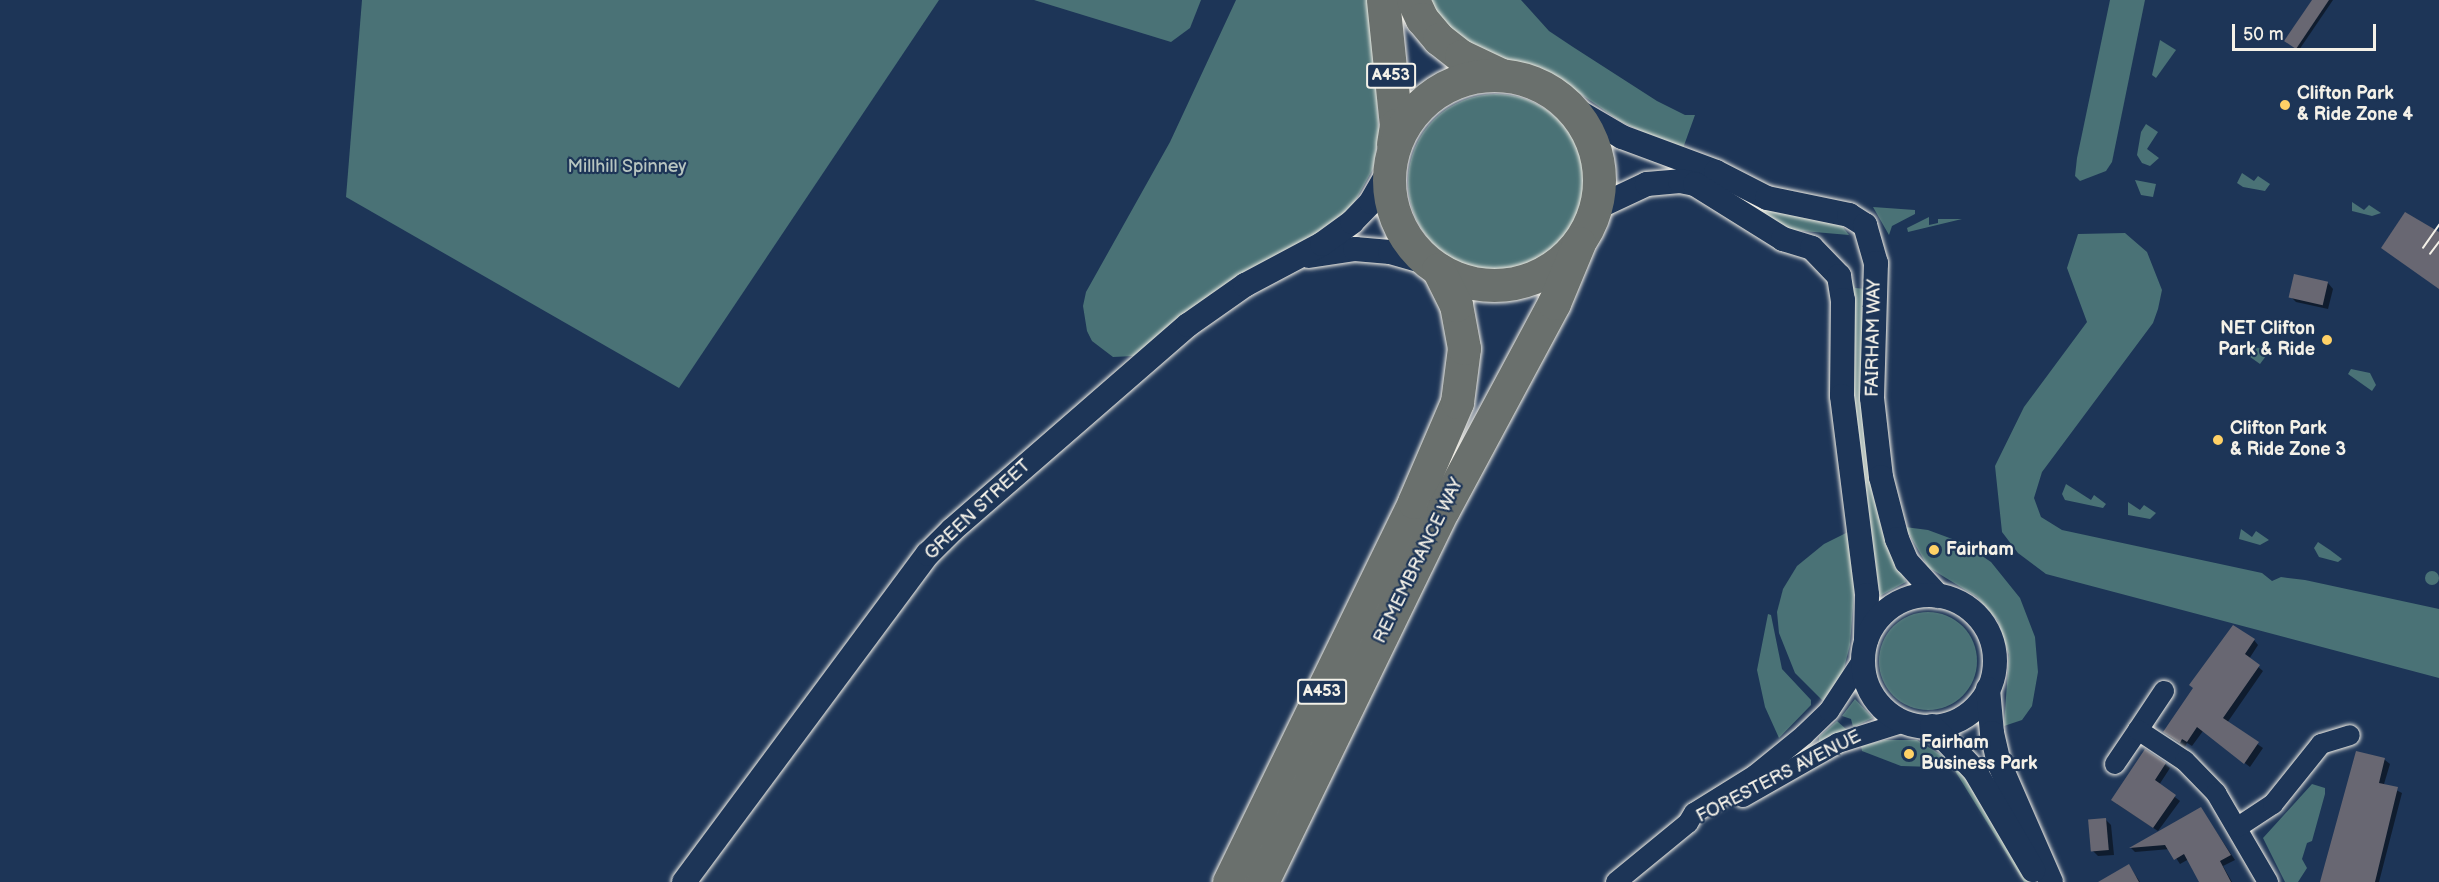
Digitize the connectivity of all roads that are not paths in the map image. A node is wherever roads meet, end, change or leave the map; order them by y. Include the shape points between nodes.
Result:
1 (1383, 0) edge
2 (1413, 0) edge
3 (1499, 74) junction
4 (1571, 107) junction
5 (1391, 162) junction
6 (1596, 208) junction
7 (1579, 243) junction
8 (1292, 260) junction
9 (1433, 266) junction
10 (1938, 596) junction
11 (1864, 649) junction
12 (1988, 689) junction
13 (2164, 691) dead end
14 (1905, 722) junction
15 (1932, 726) junction
16 (2138, 730) junction
17 (2350, 735) dead end
18 (2115, 764) dead end
19 (1688, 823) junction
20 (2238, 827) junction
21 (684, 882) edge
22 (1229, 882) edge
23 (1262, 882) edge
24 (1616, 882) edge
25 (2041, 882) edge
26 (2051, 882) edge
27 (2268, 882) edge

1 - 5 highway, A453 via 1396,125
2 - 3 highway via 1422,19 1439,39 1461,56
3 - 4 highway via 1538,84
3 - 5 highway via 1470,77 1444,87 1421,104 1403,126
4 - 6 highway via 1587,129 1597,154 1600,181
4 - 10 street, FAIRHAM WAY via 1622,137 1716,172 1767,198 1849,214 1869,232 1876,263 1872,398 1881,477 1894,530 1908,562
5 - 8 street, GREEN STREET via 1371,202 1352,222
5 - 9 highway via 1394,212 1414,249
6 - 7 highway
6 - 11 street, FAIRHAM WAY via 1632,189 1680,181 1711,192 1783,239 1812,248 1832,265 1842,286 1842,396 1867,594
7 - 9 highway via 1547,270 1529,279 1498,285 1466,282
7 - 23 highway, REMEMBRANCE WAY / A453 via 1554,303 1443,510
8 - 9 street, GREEN STREET via 1356,249 1390,252
8 - 21 street, GREEN STREET via 1245,285 1188,324 952,530 908,582
9 - 22 highway, REMEMBRANCE WAY / A453 via 1456,305 1464,348 1457,402 1414,502
10 - 11 street via 1912,597 1889,608
10 - 12 street via 1961,603 1986,630 1994,665
11 - 14 street via 1864,675 1878,704
11 - 19 street, FORESTERS AVENUE via 1829,711 1755,775 1694,813
12 - 15 street via 1971,711
12 - 26 street via 1999,764
13 - 16 street
14 - 15 street
14 - 19 street, FORESTERS AVENUE via 1838,743 1699,823
15 - 25 street via 1975,771
16 - 18 street
16 - 20 street via 2204,777
17 - 20 street via 2321,744 2273,804
19 - 24 street, FORESTERS AVENUE
20 - 27 street

